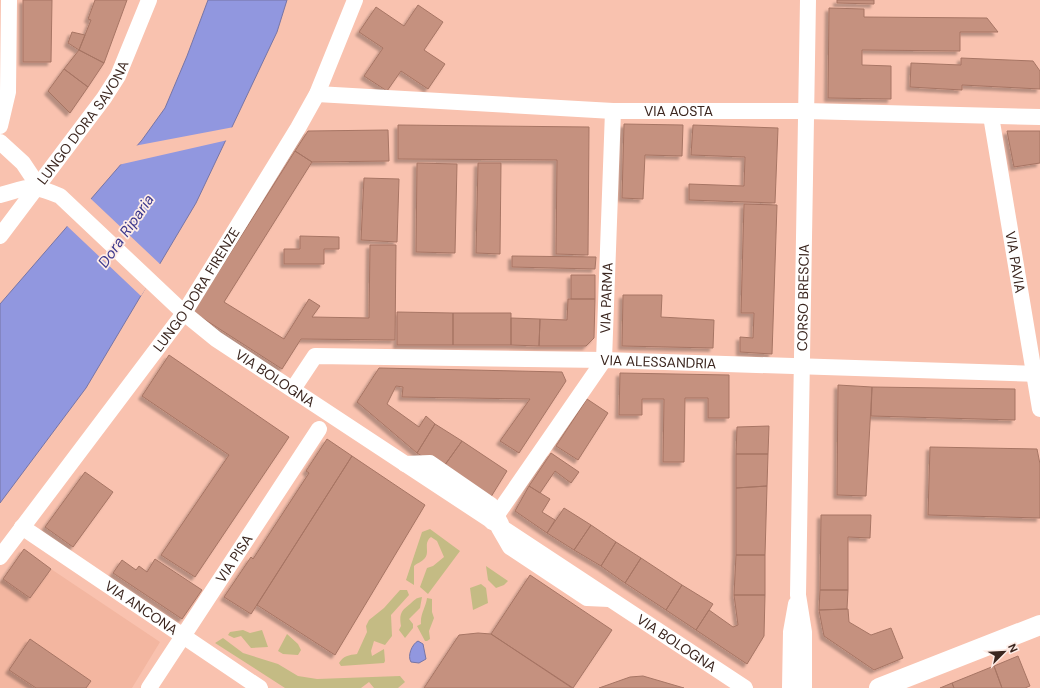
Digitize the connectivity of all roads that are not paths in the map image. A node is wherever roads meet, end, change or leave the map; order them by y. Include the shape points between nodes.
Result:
1 (9, 0) edge
2 (149, 0) edge
3 (355, 0) edge
4 (808, 0) edge
5 (317, 94) junction
6 (613, 111) junction
7 (806, 111) junction
8 (990, 116) junction
9 (1040, 117) edge
10 (0, 126) edge
11 (0, 142) edge
12 (38, 187) junction
13 (0, 195) edge
14 (0, 236) edge
15 (184, 313) junction
16 (604, 360) junction
17 (802, 366) junction
18 (1037, 374) edge
19 (293, 389) junction
20 (1040, 409) edge
21 (319, 429) dead end
22 (497, 523) junction
23 (22, 527) junction
24 (0, 557) edge
25 (798, 595) junction
26 (1040, 625) edge
27 (182, 636) junction
28 (149, 688) edge
29 (260, 688) edge
30 (745, 688) edge
31 (790, 688) edge
32 (804, 688) edge
33 (880, 688) edge

1 - 10 street via 8,92
2 - 12 street, LUNGO DORA SAVONA via 118,76
3 - 5 street, LUNGO DORA FIRENZE
4 - 7 street, CORSO BRESCIA
5 - 6 street, VIA AOSTA
5 - 15 street, LUNGO DORA FIRENZE
6 - 7 street, VIA AOSTA
6 - 16 street, VIA PARMA
7 - 8 street, VIA AOSTA
7 - 17 street, CORSO BRESCIA
8 - 9 street, VIA AOSTA
8 - 18 street, VIA PAVIA
11 - 12 street via 23,163
12 - 13 street via 28,187
12 - 14 street, LUNGO DORA SAVONA
12 - 15 street, VIA BOLOGNA via 60,196 78,211
15 - 19 street, VIA BOLOGNA via 216,339
15 - 23 street, LUNGO DORA FIRENZE
16 - 17 street, VIA ALESSANDRIA
16 - 19 street, VIA ALESSANDRIA via 315,356
16 - 22 street
17 - 18 street, VIA ALESSANDRIA
17 - 25 street, CORSO BRESCIA
18 - 20 street, VIA PAVIA
19 - 22 street, VIA BOLOGNA
21 - 27 street, VIA PISA
22 - 30 street, VIA BOLOGNA
23 - 24 street, LUNGO DORA FIRENZE
23 - 27 street, VIA ANCONA
25 - 31 street, CORSO BRESCIA via 791,632
25 - 32 street, CORSO BRESCIA via 804,632
26 - 33 main road
27 - 28 street, VIA PISA
27 - 29 street, VIA ANCONA

